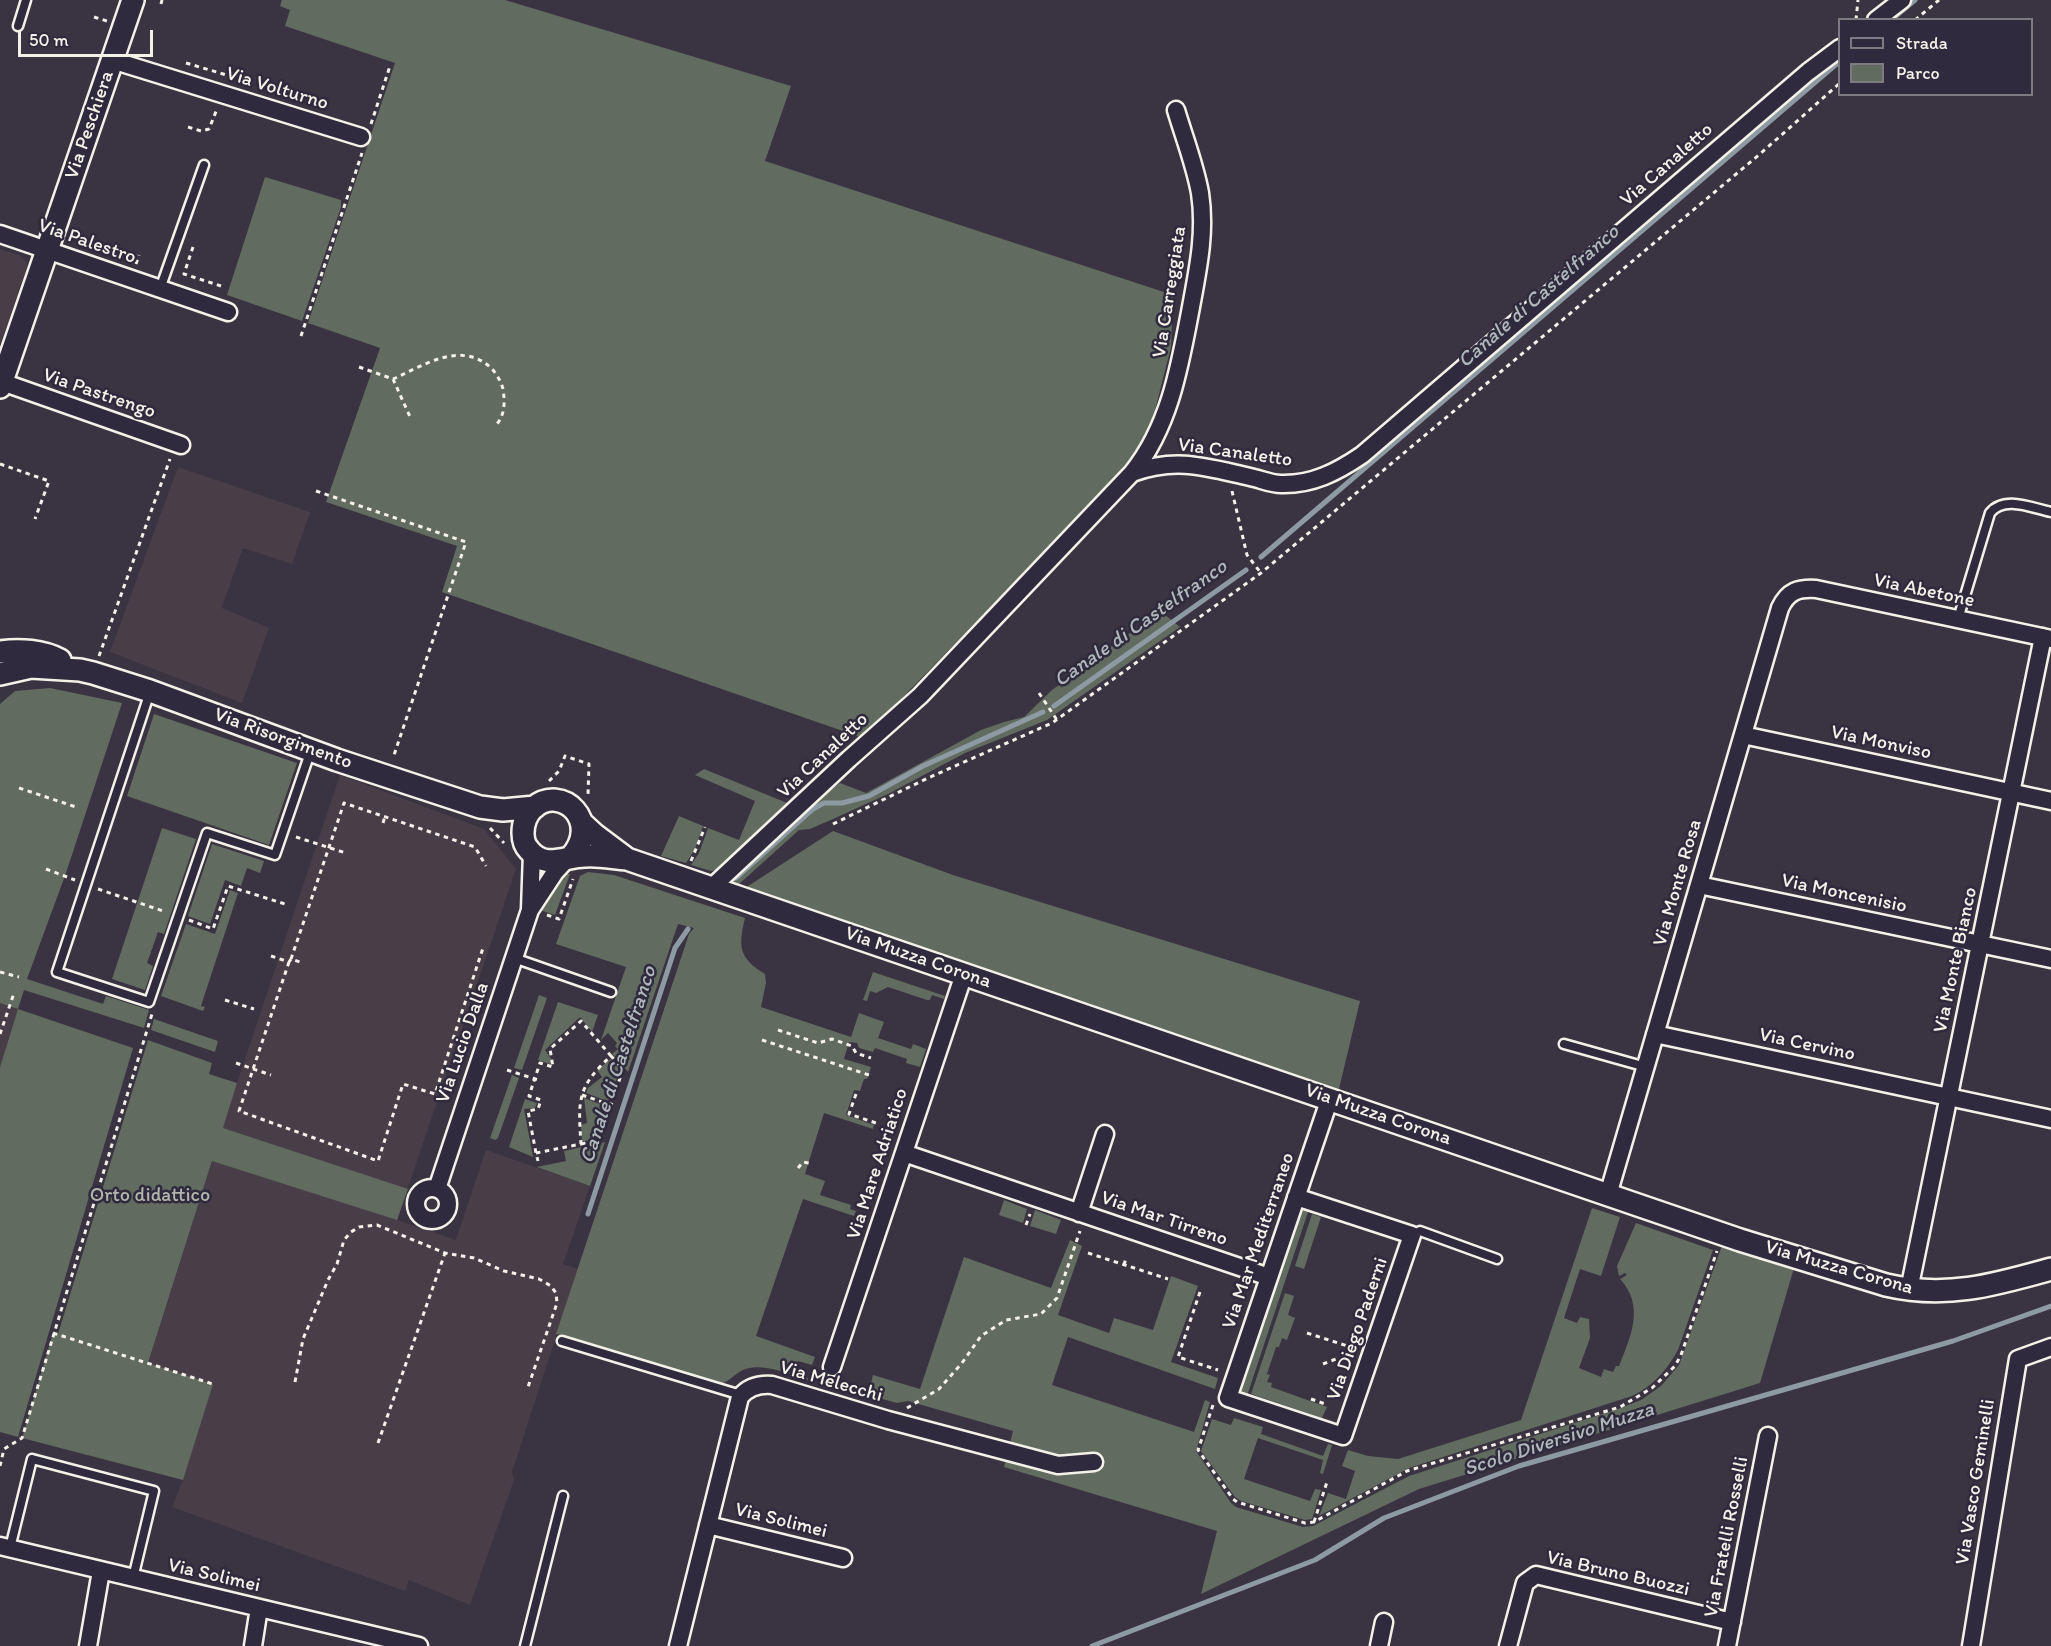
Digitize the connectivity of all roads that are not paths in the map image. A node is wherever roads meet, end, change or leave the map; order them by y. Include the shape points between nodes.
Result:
1 (26, 0) edge
2 (133, 0) edge
3 (1902, 0) edge
4 (1879, 18) edge
5 (18, 26) dead end
6 (1838, 49) edge
7 (112, 60) junction
8 (1176, 110) dead end
9 (365, 138) road end
10 (204, 165) dead end
11 (0, 234) edge
12 (47, 250) junction
13 (160, 289) junction
14 (228, 312) dead end
15 (1, 385) edge
16 (178, 444) road end
17 (1132, 473) junction
18 (2051, 512) edge
19 (1797, 589) joint
20 (1958, 619) junction
21 (2047, 638) edge
22 (0, 652) edge
23 (86, 672) junction
24 (0, 675) edge
25 (150, 691) junction
26 (1743, 735) junction
27 (311, 750) junction
28 (2011, 793) junction
29 (2051, 801) edge
30 (535, 807) junction
31 (486, 809) junction
32 (582, 823) junction
33 (528, 845) junction
34 (627, 859) junction
35 (572, 863) junction
36 (1699, 885) junction
37 (711, 888) junction
38 (534, 911) junction
39 (1980, 944) junction
40 (514, 958) junction
41 (2051, 959) edge
42 (964, 974) junction
43 (611, 992) dead end
44 (1655, 1034) junction
45 (1564, 1044) dead end
46 (1646, 1067) junction
47 (1949, 1097) junction
48 (1330, 1098) junction
49 (2051, 1119) edge
50 (1105, 1134) dead end
51 (904, 1153) junction
52 (437, 1189) dead end
53 (1608, 1195) junction
54 (1296, 1197) junction
55 (1082, 1214) junction
56 (1412, 1235) junction
57 (1497, 1259) dead end
58 (2051, 1269) edge
59 (1269, 1277) junction
60 (1910, 1290) junction
61 (562, 1341) dead end
62 (2051, 1347) edge
63 (832, 1367) dead end
64 (741, 1395) junction
65 (1222, 1397) joint
66 (1768, 1436) dead end
67 (1094, 1462) dead end
68 (563, 1496) dead end
69 (708, 1525) junction
70 (5, 1547) edge
71 (843, 1558) dead end
72 (101, 1571) junction
73 (133, 1578) junction
74 (260, 1608) junction
75 (1384, 1622) dead end
76 (1732, 1622) junction
77 (88, 1646) edge
78 (253, 1646) edge
79 (419, 1646) edge
80 (525, 1646) edge
81 (678, 1646) edge
82 (1379, 1646) edge
83 (1508, 1646) edge
84 (1727, 1646) edge
85 (1971, 1646) edge

1 - 5 lane
2 - 7 street, Via Peschiera
3 - 4 street
6 - 17 street, Via Canaletto via 1345,467 1312,480 1288,484 1184,463
7 - 9 street, Via Volturno
7 - 12 street, Via Peschiera
8 - 17 street, Via Carreggiata via 1200,194 1202,241 1180,369 1155,438
10 - 13 lane
11 - 12 street, Via Palestro
12 - 13 street, Via Palestro
12 - 15 street, Via Peschiera
13 - 14 street, Via Palestro
15 - 16 street, Via Pastrengo
17 - 37 street, Via Canaletto via 920,696
18 - 20 lane via 2007,504 1994,507
19 - 20 street, Via Abetone via 1816,589
19 - 26 street, Via Monte Rosa via 1790,592 1780,608
20 - 21 street, Via Abetone
21 - 28 street, Via Monte Bianco
22 - 23 street, Via Risorgimento via 26,651 54,657
23 - 24 street, Via Risorgimento via 31,667
23 - 25 street, Via Risorgimento
25 - 27 street, Via Risorgimento
25 - 27 lane via 57,972 149,1002 207,833 275,855
26 - 28 street, Via Monviso
26 - 36 street, Via Monte Rosa
27 - 31 street, Via Risorgimento
28 - 29 street, Via Monviso
28 - 39 street, Via Monte Bianco
30 - 31 street, Via Risorgimento
30 - 32 street, Via Risorgimento via 562,802 576,812
30 - 33 street via 523,825
31 - 33 street, Via Risorgimento
32 - 34 street, Via Risorgimento
32 - 35 street via 581,843
33 - 35 street, Via Risorgimento via 542,860
33 - 38 street, Via Lucio Dalla
34 - 35 street, Via Risorgimento via 588,855
34 - 37 street, Via Risorgimento
35 - 38 street, Via Lucio Dalla via 555,872
36 - 39 street, Via Moncenisio
36 - 44 street, Via Monte Rosa
37 - 42 street, Via Muzza Corona
38 - 40 street, Via Lucio Dalla
39 - 41 street, Via Moncenisio
39 - 47 street, Via Monte Bianco
40 - 43 lane
40 - 52 street, Via Lucio Dalla
42 - 48 street, Via Muzza Corona
42 - 51 street, Via Mare Adriatico
44 - 46 street, Via Monte Rosa
44 - 47 street, Via Cervino
45 - 46 lane
46 - 53 street, Via Monte Rosa
47 - 49 street, Via Cervino
47 - 60 street, Via Monte Bianco
48 - 53 street, Via Muzza Corona
48 - 54 street, Via Mar Mediterraneo
50 - 55 street, Via Mar Tirreno
51 - 55 street, Via Mar Tirreno
51 - 63 street, Via Mare Adriatico
53 - 60 street, Via Muzza Corona via 1740,1240
54 - 56 street
54 - 59 street, Via Mar Mediterraneo
55 - 59 street, Via Mar Tirreno
56 - 57 lane via 1420,1231
56 - 65 street, Via Diego Paderni via 1343,1436
58 - 60 street, Via Muzza Corona via 1973,1288
59 - 65 street, Via Mar Mediterraneo
61 - 64 lane
62 - 85 street, Via Vasco Geminelli via 2018,1359
64 - 67 street, Via Melecchi via 754,1386 772,1385 1058,1465
64 - 69 street
66 - 76 street, Via Fratelli Rosselli
68 - 80 lane
69 - 71 street, Via Solimei
69 - 81 street
70 - 72 street, Via Solimei
70 - 73 lane via 32,1459 154,1491
72 - 73 street, Via Solimei
72 - 77 street
73 - 74 street, Via Solimei
74 - 78 street
74 - 79 street, Via Solimei
75 - 82 street
76 - 83 street, Via Bruno Buozzi via 1536,1575 1525,1583
76 - 84 street, Via Fratelli Rosselli

